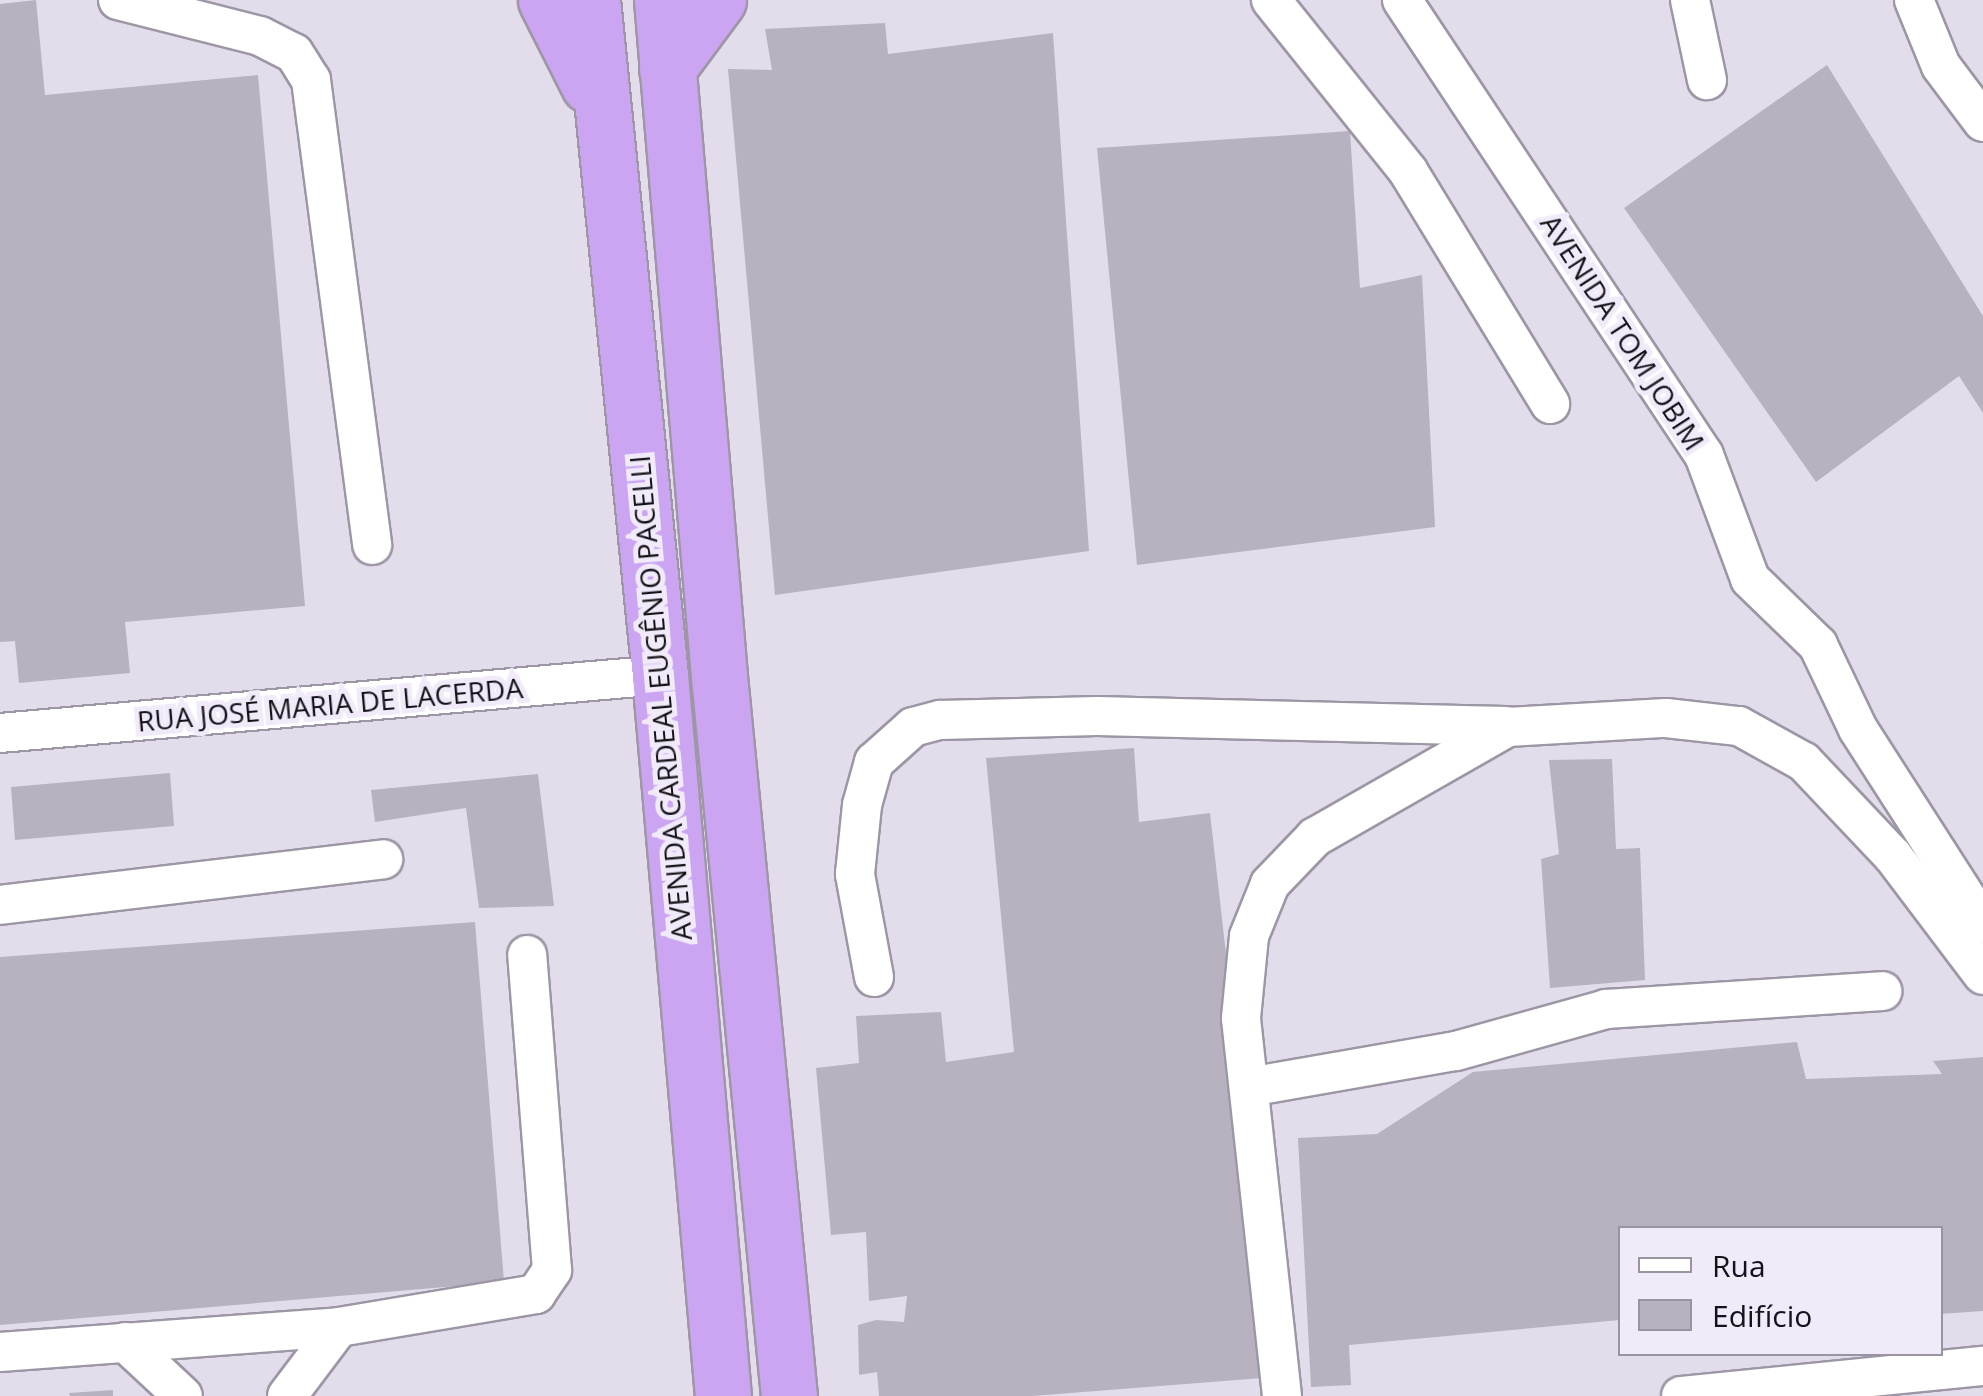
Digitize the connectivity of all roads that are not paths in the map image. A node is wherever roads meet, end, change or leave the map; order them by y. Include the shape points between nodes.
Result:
1 (118, 0) edge
2 (546, 0) edge
3 (592, 0) edge
4 (662, 0) edge
5 (718, 0) edge
6 (1271, 0) edge
7 (1402, 0) edge
8 (1690, 0) edge
9 (1914, 0) edge
10 (666, 69) junction
11 (1707, 80) dead end
12 (600, 106) junction
13 (1983, 122) edge
14 (1550, 404) dead end
15 (372, 545) dead end
16 (660, 675) junction
17 (1508, 726) junction
18 (0, 733) edge
19 (383, 859) dead end
20 (0, 905) edge
21 (1983, 924) edge
22 (527, 955) dead end
23 (1983, 975) edge
24 (874, 977) dead end
25 (1882, 991) dead end
26 (1249, 1087) junction
27 (340, 1327) junction
28 (126, 1342) junction
29 (0, 1352) edge
30 (1983, 1366) edge
31 (182, 1396) edge
32 (287, 1396) edge
33 (723, 1396) edge
34 (789, 1396) edge
35 (1282, 1396) edge
36 (1681, 1396) edge

1 - 15 street via 260,36 294,53 312,80
2 - 12 highway
3 - 12 highway, AVENIDA CARDEAL EUGÊNIO PACELLI
4 - 10 highway
5 - 10 highway
6 - 14 street via 1408,171
7 - 21 street, AVENIDA TOM JOBIM via 1704,455 1750,579 1818,644 1858,730
8 - 11 street
9 - 13 street via 1941,66
10 - 34 highway
12 - 16 highway, AVENIDA CARDEAL EUGÊNIO PACELLI
16 - 18 street, RUA JOSÉ MARIA DE LACERDA
16 - 33 highway, AVENIDA CARDEAL EUGÊNIO PACELLI
17 - 23 street via 1666,718 1739,726 1804,762 1893,856
17 - 24 street via 1097,716 940,720 913,728 874,762 862,805 855,874
17 - 26 street via 1315,837 1270,884 1249,936 1241,1018
19 - 20 street
22 - 27 street via 552,1270 536,1294
25 - 26 street via 1606,1009 1456,1052
26 - 35 street
27 - 28 street
27 - 32 street
28 - 29 street
28 - 31 street
30 - 36 street

